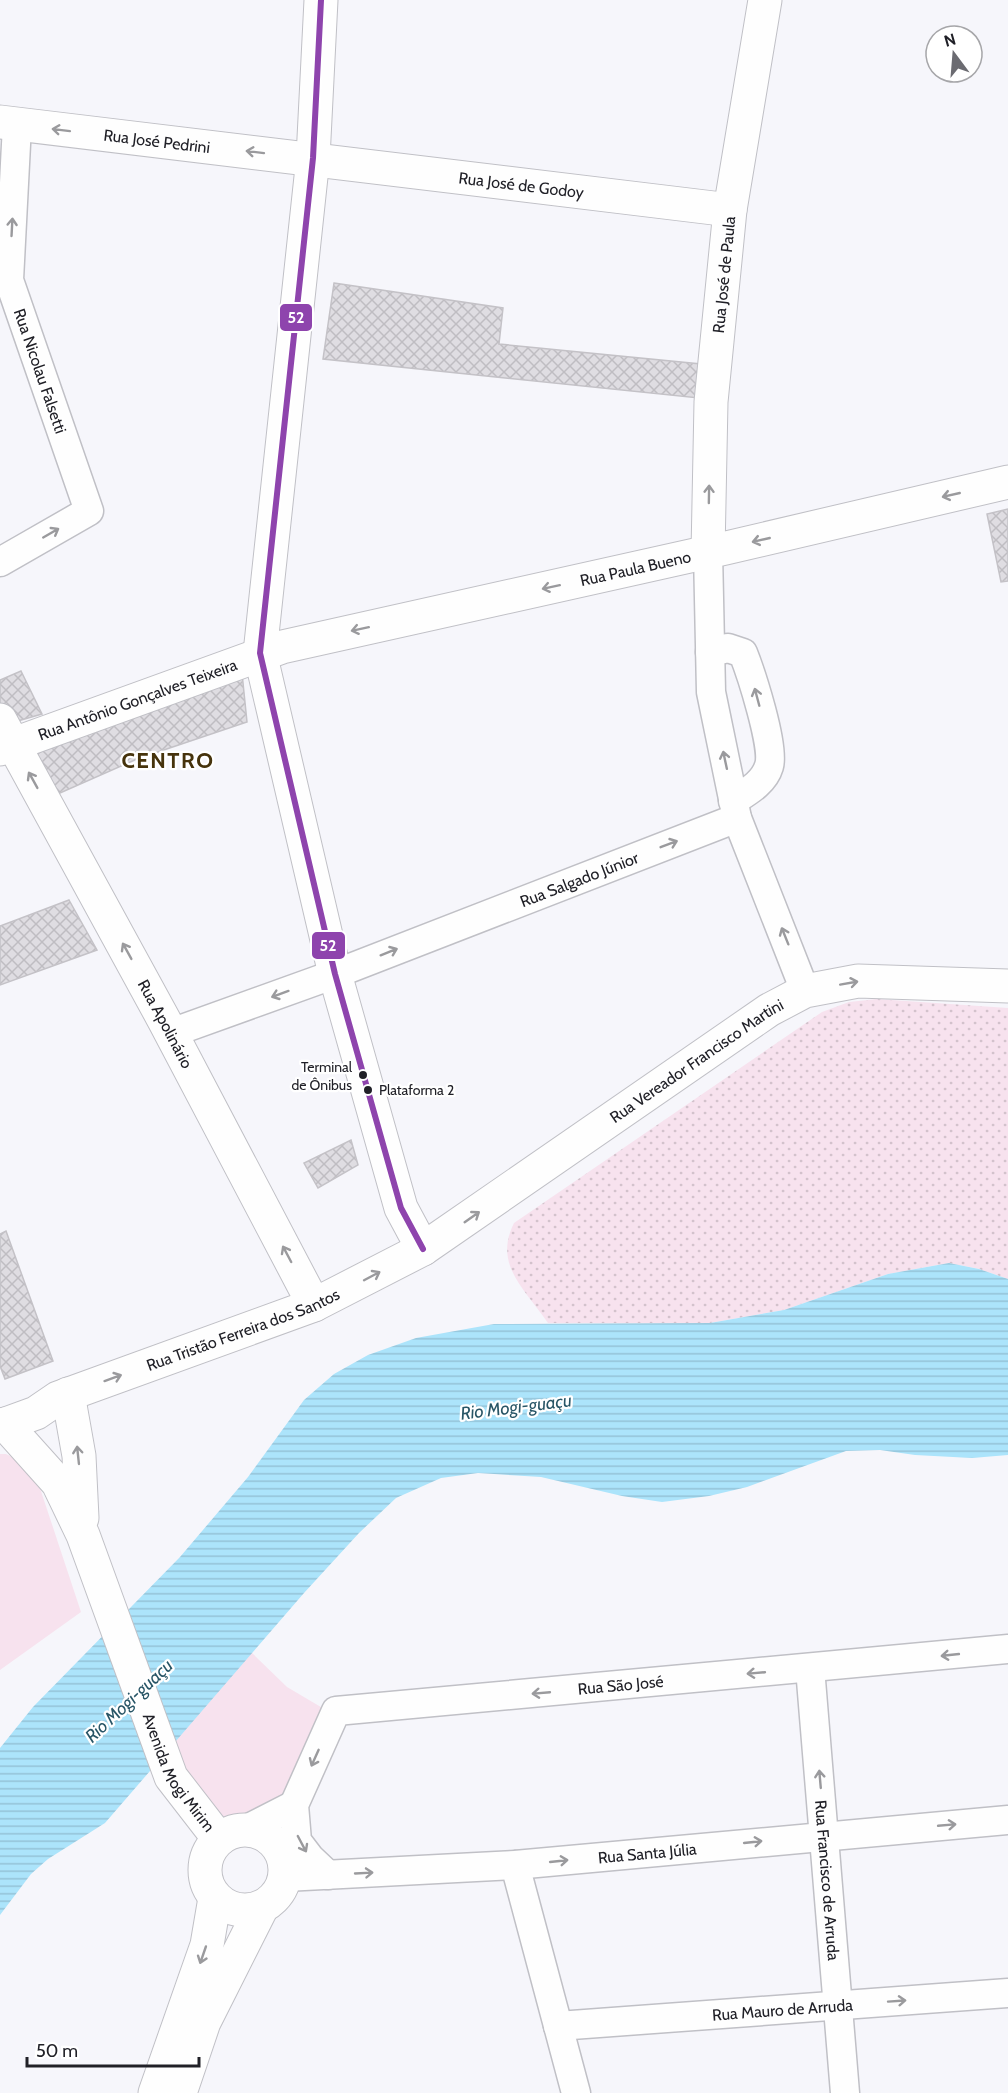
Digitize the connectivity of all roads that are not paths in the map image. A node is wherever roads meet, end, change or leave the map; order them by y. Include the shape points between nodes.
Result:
1 (321, 0) edge
2 (765, 0) edge
3 (8, 123) edge
4 (313, 158) junction
5 (730, 210) junction
6 (1008, 482) edge
7 (708, 552) junction
8 (0, 562) edge
9 (710, 652) junction
10 (260, 653) junction
11 (4, 738) edge
12 (735, 809) junction
13 (335, 974) junction
14 (1008, 986) edge
15 (805, 991) junction
16 (171, 1033) junction
17 (423, 1249) junction
18 (314, 1305) junction
19 (63, 1396) junction
20 (2, 1417) edge
21 (83, 1535) junction
22 (1008, 1649) edge
23 (810, 1668) junction
24 (294, 1805) junction
25 (1008, 1820) edge
26 (232, 1834) junction
27 (825, 1835) junction
28 (515, 1866) junction
29 (328, 1875) junction
30 (285, 1877) junction
31 (215, 1898) junction
32 (262, 1907) junction
33 (1008, 1993) edge
34 (838, 2005) junction
35 (558, 2026) junction
36 (155, 2093) edge
37 (180, 2093) edge
38 (576, 2093) edge
39 (845, 2093) edge

1 - 4 main road
2 - 5 main road, Rua José de Paula
4 -> 3 main road, Rua José Pedrini
8 -> 3 street, Rua Nicolau Falsetti via 89,511 9,280
4 - 5 main road, Rua José de Godoy
4 - 10 main road
7 -> 5 main road, Rua José de Paula via 711,402
6 -> 7 main road, Rua Paula Bueno
7 - 9 street
7 -> 10 main road, Rua Paula Bueno
12 -> 9 street via 711,692
12 -> 9 street, Rua Salgado Júnior via 770,765 765,727 743,653 728,648
10 - 11 main road, Rua Antônio Gonçalves Teixeira
10 - 13 main road
16 -> 11 main road, Rua Apolinário
13 -> 12 street, Rua Salgado Júnior
15 -> 12 street
13 -> 16 street, Rua Salgado Júnior
13 - 17 main road via 401,1208
15 -> 14 main road, Rua Vereador Francisco Martini via 858,981
17 -> 15 main road, Rua Vereador Francisco Martini via 769,1010
18 -> 16 main road, Rua Apolinário
18 -> 17 main road, Rua Tristão Ferreira dos Santos
19 -> 18 main road, Rua Tristão Ferreira dos Santos
19 - 20 main road, Rua Tristão Ferreira dos Santos via 36,1413
21 -> 19 main road, Avenida Mogi Mirim via 79,1456
20 - 21 main road, Avenida Mogi Mirim via 58,1483
21 - 26 main road, Avenida Mogi Mirim via 171,1777
22 -> 23 street, Rua São José
23 -> 24 street, Rua São José via 336,1712
27 -> 23 street, Rua Francisco de Arruda
24 - 26 street
24 -> 29 street, Rua São José via 297,1841
27 -> 25 street, Rua Santa Júlia
26 - 30 main road, Avenida Mogi Mirim via 259,1832 271,1839 283,1857
26 - 31 main road, Avenida Mogi Mirim via 205,1861 207,1887
28 -> 27 street, Rua Santa Júlia
27 - 34 street, Rua Francisco de Arruda
29 -> 28 street, Rua Santa Júlia
28 - 35 street
29 - 30 street, Rua Santa Júlia
30 - 32 main road via 277,1894
31 - 32 main road via 237,1910
31 -> 36 main road via 207,1945
32 - 37 main road via 204,2022
34 -> 33 street, Rua Mauro de Arruda
34 - 35 street, Rua Mauro de Arruda
34 - 39 street, Rua Francisco de Arruda
35 - 38 street

